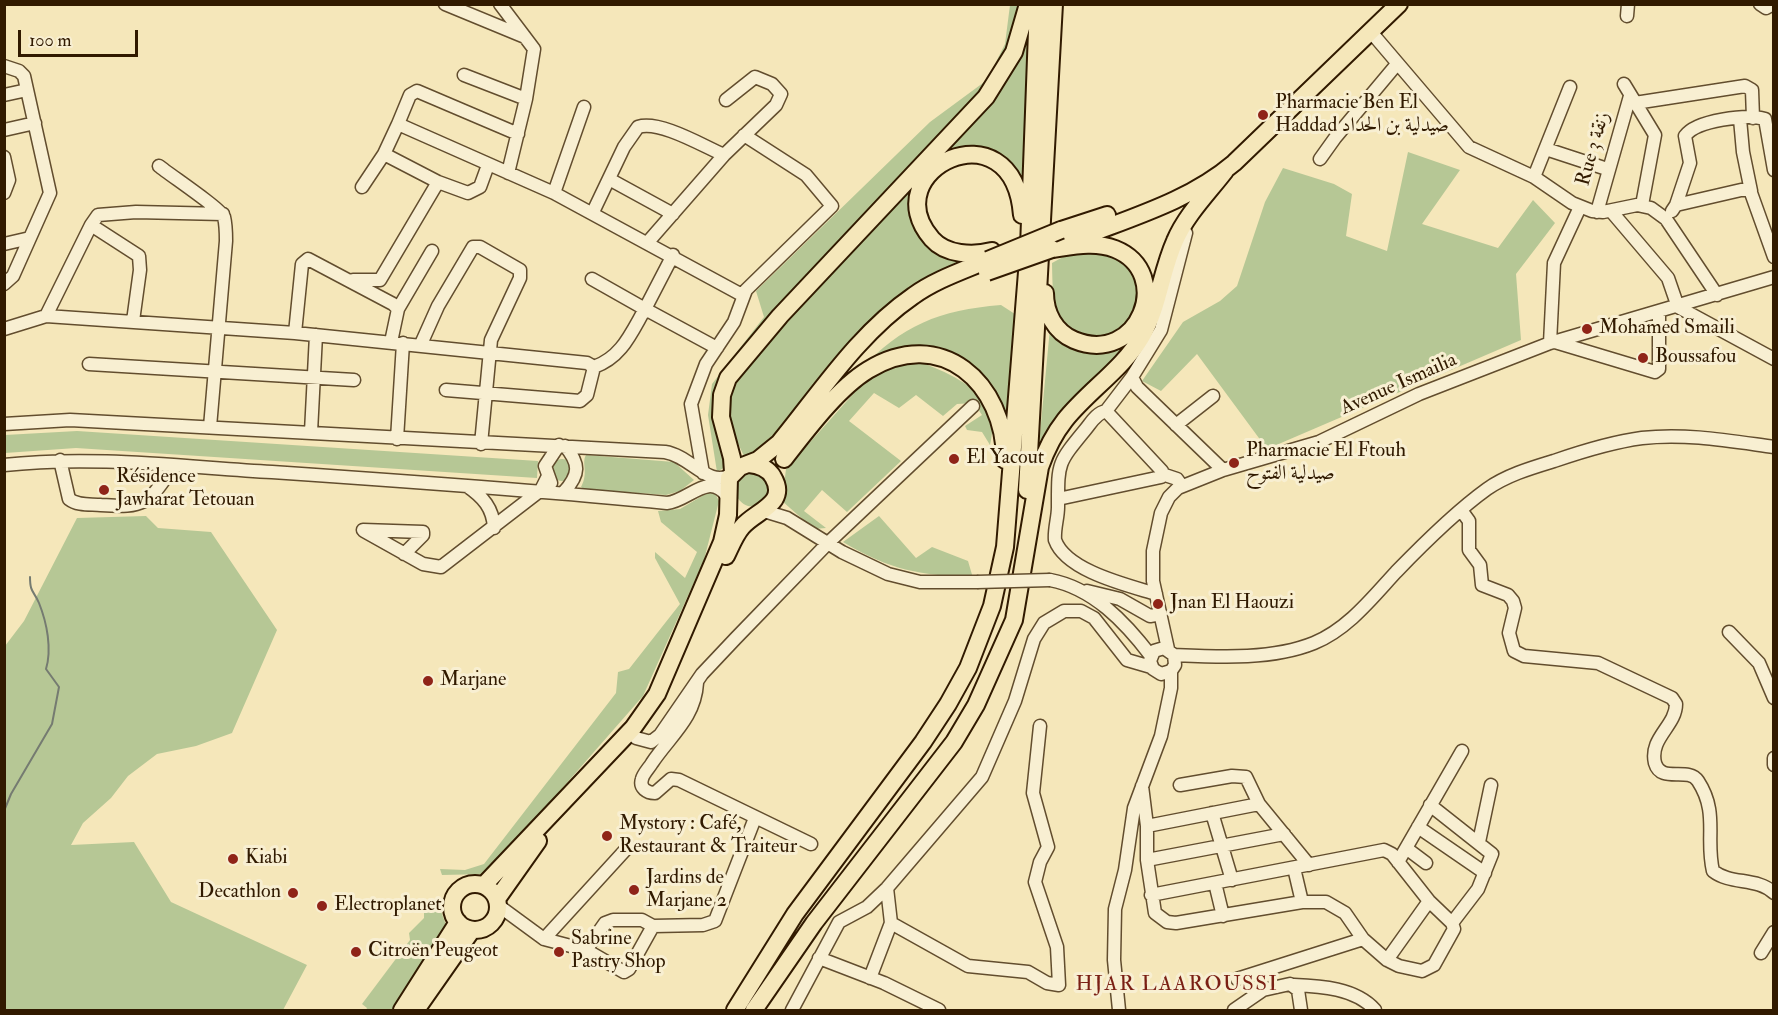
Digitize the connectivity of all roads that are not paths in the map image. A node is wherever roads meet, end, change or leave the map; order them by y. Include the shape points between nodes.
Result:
1 (445, 4) edge
2 (500, 4) edge
3 (1028, 4) edge
4 (1038, 4) edge
5 (1056, 4) edge
6 (1386, 4) edge
7 (1399, 4) edge
8 (1773, 4) edge
9 (1760, 5) edge
10 (1371, 32) junction
11 (527, 38) junction
12 (1397, 64) junction
13 (4, 66) edge
14 (464, 75) dead end
15 (1570, 87) dead end
16 (27, 90) junction
17 (1630, 94) junction
18 (4, 95) edge
19 (526, 99) junction
20 (726, 100) dead end
21 (584, 107) dead end
22 (1747, 119) junction
23 (35, 123) junction
24 (398, 124) junction
25 (4, 130) edge
26 (518, 134) junction
27 (744, 135) junction
28 (1546, 149) junction
29 (384, 154) junction
30 (724, 154) junction
31 (4, 157) edge
32 (1320, 159) dead end
33 (488, 165) junction
34 (159, 166) dead end
35 (1607, 169) junction
36 (1773, 170) edge
37 (1225, 171) junction
38 (508, 173) junction
39 (1534, 177) junction
40 (609, 179) junction
41 (438, 182) junction
42 (362, 187) dead end
43 (1746, 190) junction
44 (554, 192) junction
45 (4, 193) edge
46 (1206, 195) junction
47 (1642, 206) junction
48 (1676, 206) junction
49 (1580, 207) junction
50 (1611, 211) junction
51 (593, 212) junction
52 (1597, 212) junction
53 (223, 214) junction
54 (673, 214) junction
55 (1666, 219) junction
56 (91, 225) junction
57 (1769, 225) edge
58 (1066, 236) junction
59 (30, 238) junction
60 (648, 242) junction
61 (4, 244) edge
62 (1020, 247) junction
63 (1052, 249) junction
64 (432, 251) dead end
65 (673, 255) junction
66 (1773, 257) edge
67 (987, 266) junction
68 (1025, 276) junction
69 (1773, 277) edge
70 (592, 279) dead end
71 (349, 281) junction
72 (4, 284) edge
73 (742, 295) junction
74 (1717, 295) junction
75 (1678, 307) junction
76 (398, 309) junction
77 (645, 309) junction
78 (1659, 313) junction
79 (46, 316) junction
80 (133, 321) junction
81 (217, 327) junction
82 (4, 329) edge
83 (295, 333) junction
84 (316, 335) junction
85 (397, 342) junction
86 (1552, 343) junction
87 (421, 344) junction
88 (717, 348) junction
89 (489, 353) junction
90 (1773, 359) edge
91 (89, 364) dead end
92 (594, 367) junction
93 (214, 372) junction
94 (1132, 377) junction
95 (314, 379) junction
96 (354, 380) dead end
97 (446, 390) dead end
98 (485, 393) junction
99 (1214, 396) dead end
100 (973, 406) dead end
101 (1106, 411) junction
102 (4, 424) edge
103 (1176, 425) junction
104 (210, 427) junction
105 (311, 432) junction
106 (397, 438) junction
107 (481, 444) junction
108 (562, 446) junction
109 (1773, 447) edge
110 (698, 448) junction
111 (685, 458) junction
112 (783, 459) junction
113 (60, 460) junction
114 (749, 464) junction
115 (4, 465) edge
116 (174, 466) junction
117 (1223, 470) junction
118 (704, 474) junction
119 (732, 474) junction
120 (1162, 474) junction
121 (547, 478) junction
122 (774, 479) junction
123 (465, 485) junction
124 (1182, 486) junction
125 (541, 490) junction
126 (561, 492) junction
127 (728, 499) junction
128 (1058, 499) junction
129 (767, 508) junction
130 (1461, 510) junction
131 (494, 528) junction
132 (828, 543) junction
133 (404, 554) dead end
134 (1084, 591) junction
135 (1156, 594) junction
136 (1161, 618) junction
137 (1729, 632) dead end
138 (1162, 659) junction
139 (698, 681) junction
140 (1773, 698) edge
141 (1040, 726) dead end
142 (636, 738) junction
143 (923, 742) junction
144 (1462, 751) dead end
145 (941, 756) junction
146 (1773, 758) edge
147 (1773, 765) edge
148 (1180, 784) dead end
149 (1142, 786) junction
150 (1491, 786) dead end
151 (1259, 804) junction
152 (1430, 805) junction
153 (1212, 813) junction
154 (755, 819) junction
155 (1147, 826) junction
156 (1418, 827) junction
157 (1284, 834) junction
158 (1479, 842) junction
159 (811, 844) dead end
160 (1221, 846) junction
161 (628, 847) dead end
162 (1406, 848) junction
163 (1147, 860) junction
164 (1398, 862) junction
165 (1426, 863) dead end
166 (1309, 865) junction
167 (1294, 868) junction
168 (1485, 873) junction
169 (1232, 880) junction
170 (1215, 883) junction
171 (484, 885) junction
172 (887, 888) junction
173 (1773, 893) edge
174 (1151, 895) junction
175 (1429, 901) junction
176 (1302, 902) junction
177 (498, 903) junction
178 (1223, 915) junction
179 (891, 923) junction
180 (1452, 923) junction
181 (465, 926) junction
182 (653, 926) junction
183 (1773, 932) edge
184 (544, 939) junction
185 (1363, 939) junction
186 (586, 950) junction
187 (1761, 953) dead end
188 (819, 958) junction
189 (1387, 960) junction
190 (870, 978) junction
191 (1237, 978) dead end
192 (1294, 985) junction
193 (402, 1011) edge
194 (416, 1011) edge
195 (735, 1011) edge
196 (754, 1011) edge
197 (792, 1011) edge
198 (939, 1011) edge
199 (1119, 1011) edge
200 (1234, 1011) edge
201 (1301, 1011) edge
202 (1375, 1011) edge

1 - 11 street
2 - 11 street
3 - 119 highway via 1014,52 986,97 768,329 726,382 721,417 732,458
4 - 68 highway
5 - 63 highway via 1044,296 1047,309 1054,325 1068,338 1085,345 1120,340 1135,327 1143,313 1146,290 1138,267 1129,257 1115,249 1084,244
5 - 145 highway via 1020,557 1006,614 989,660
6 - 58 highway via 1211,170 1176,190
7 - 10 highway
8 - 9 street via 1766,8
10 - 12 street
10 - 37 highway
11 - 19 street via 534,49
12 - 32 street
12 - 39 street via 1469,147
13 - 16 street via 22,73
14 - 19 street
15 - 28 street
16 - 18 street
16 - 23 street
17 - 22 street via 1745,86 1752,90
17 - 35 street, Rue 3 زنقة
17 - 47 street via 1655,138
19 - 26 street
20 - 27 street via 755,77 772,84 781,94 776,105
21 - 44 street
22 - 36 street via 1766,120
22 - 43 street via 1743,152
22 - 48 street via 1707,123 1686,134 1690,164
23 - 25 street
23 - 59 street via 50,193
24 - 26 street via 410,95 417,91
24 - 29 street
24 - 33 street
26 - 38 street
27 - 30 street
27 - 73 street via 806,175 832,206
28 - 35 street
28 - 39 street
29 - 41 street
29 - 42 street
30 - 40 street via 662,128 644,125 633,131
30 - 54 street
31 - 45 street via 9,183
33 - 38 street
33 - 41 street via 480,188 472,192
34 - 53 street
35 - 52 street, Rue 3 زنقة
37 - 46 highway
37 - 58 highway via 1187,196
38 - 44 street
39 - 49 street
40 - 51 street
40 - 54 street
41 - 71 street via 380,280
43 - 48 street
43 - 57 street
44 - 51 street
46 - 94 street via 1183,243 1158,337
46 - 145 highway via 1175,240 1143,335 1127,358 1066,419 1049,444 1040,467 1014,620 976,705
47 - 50 street
47 - 55 street
48 - 55 street
49 - 52 street
49 - 86 street via 1554,263
50 - 52 street
50 - 75 street via 1668,278
51 - 60 street
53 - 56 street via 106,213
53 - 81 street via 226,242
54 - 60 street
55 - 74 street
56 - 79 street
56 - 80 street via 139,256
57 - 66 street
58 - 62 highway, bridge
58 - 63 highway
59 - 61 street
59 - 72 street via 13,276
60 - 65 street
62 - 67 highway, bridge
62 - 68 highway via 981,254 961,253 935,242 924,229 917,208 927,176 942,161 964,154 987,156 1003,167 1015,182 1019,197
63 - 67 highway, bridge
64 - 76 street
65 - 73 street
65 - 77 street
67 - 112 highway via 903,314 860,356
67 - 114 highway via 928,286 889,315 779,443
68 - 143 highway via 1005,547 992,606 968,668
69 - 74 street, Avenue Ismailia
70 - 77 street
71 - 76 street
71 - 83 street via 305,260
73 - 88 street via 736,316
74 - 75 street, Avenue Ismailia
75 - 78 street, Avenue Ismailia
75 - 90 street
76 - 85 street
77 - 88 street
77 - 92 street via 622,348 610,360
78 - 86 street, Avenue Ismailia
78 - 86 street via 1660,361 1655,372
79 - 80 street
79 - 82 street
80 - 81 street
81 - 83 street
81 - 93 street
83 - 84 street
84 - 85 street
84 - 95 street
85 - 87 street
85 - 106 street
86 - 117 street, Avenue Ismailia via 1419,394 1319,442
87 - 89 street
87 - 89 street via 451,283 473,247 479,246 521,272 493,334
88 - 110 street via 701,375 691,404
89 - 92 street via 587,363
89 - 98 street
91 - 93 street
92 - 98 street via 587,395 580,401
93 - 95 street
93 - 104 street
94 - 101 street
94 - 103 street via 1137,387
95 - 96 street
95 - 105 street
97 - 98 street
98 - 107 street
99 - 103 street
100 - 132 street
101 - 120 street
101 - 128 street via 1096,416 1067,450 1058,476
102 - 104 street via 70,420
103 - 117 street
104 - 105 street
105 - 106 street
106 - 107 street
107 - 108 street
108 - 111 street via 665,452
108 - 121 street via 546,462
108 - 126 street via 578,467 574,480
109 - 130 street via 1664,436 1612,443 1511,476
110 - 111 street via 692,457
110 - 118 street
111 - 118 street
112 - 122 highway
112 - 143 highway via 845,389 867,370 887,361 943,358 969,373 994,402 1005,455 1004,495 989,599
113 - 115 street
113 - 116 street
113 - 116 street via 69,499 78,504 142,504
114 - 119 highway
114 - 122 highway via 764,468
116 - 123 street
117 - 124 street, Avenue Ismailia
118 - 119 street via 721,479
119 - 127 highway via 726,485
120 - 124 street via 1177,479
120 - 128 street via 1160,478
121 - 125 street
121 - 126 street
122 - 129 highway via 777,488
123 - 125 street
123 - 131 street via 490,508
124 - 135 street, Avenue Ismailia via 1169,497 1161,513 1152,560
125 - 126 street
125 - 131 street
126 - 127 street via 667,503 708,485 719,488
127 - 129 highway via 746,514
127 - 171 highway via 722,542 652,703
128 - 135 street via 1054,540 1065,554 1092,572
129 - 132 street
129 - 142 highway via 744,524 734,540 662,704
130 - 138 street via 1352,618 1327,636 1277,652
130 - 173 street via 1469,521 1469,550 1480,565 1482,585 1514,601 1509,633 1514,651 1524,656 1598,663 1668,694 1677,704 1655,747 1658,769 1665,774 1690,774 1698,779 1710,804 1713,872 1723,879 1769,888
131 - 133 street via 441,567 429,567
132 - 134 street, bridge via 870,567 909,580 1050,580
132 - 139 street
134 - 136 street via 1120,599
134 - 138 street
135 - 136 street, Avenue Ismailia
136 - 138 street, Avenue Ismailia
137 - 140 street via 1760,663
138 - 149 street, Avenue Ismailia via 1167,703 1161,736
138 - 172 street via 1133,663 1094,618 1081,611 1064,611 1044,623 1034,639 1015,701 982,777
139 - 142 street via 655,740 645,742
139 - 154 street via 691,712 650,766 641,786 655,793 676,778
141 - 179 street via 1033,794 1048,847 1035,882 1057,946 1059,985 1028,972 968,966
142 - 177 highway via 532,848
143 - 195 highway via 795,914
144 - 152 street
145 - 196 highway via 814,923
146 - 147 street
148 - 151 street via 1242,775
149 - 155 street
149 - 199 street via 1131,821 1115,909
150 - 158 street
151 - 153 street
151 - 157 street
152 - 156 street
152 - 158 street
153 - 155 street
153 - 160 street
154 - 159 street
154 - 182 street via 715,921 703,925
155 - 163 street
156 - 162 street
156 - 168 street
157 - 160 street
157 - 166 street
158 - 168 street via 1492,854
160 - 163 street
160 - 169 street
161 - 184 street
162 - 164 street
162 - 165 street
163 - 174 street
164 - 166 street via 1380,849
164 - 175 street
166 - 167 street
167 - 169 street
167 - 176 street
168 - 180 street
169 - 170 street
170 - 174 street
170 - 178 street
171 - 177 highway
171 - 181 highway via 469,885 457,892 452,908
172 - 179 street
172 - 188 street via 867,907 839,922
174 - 178 street via 1155,913 1167,922 1176,924
175 - 180 street
175 - 189 street
176 - 178 street
176 - 185 street via 1335,906
177 - 181 highway via 496,918 489,926
177 - 184 street
179 - 190 street
180 - 189 street via 1453,932 1434,965 1422,971
181 - 193 highway
181 - 194 highway
182 - 186 street via 636,919 609,921
182 - 186 street via 626,972
183 - 187 street
184 - 186 street
185 - 189 street
185 - 191 street
188 - 190 street
188 - 197 street
190 - 198 street
192 - 200 street via 1263,990
192 - 201 street
192 - 202 street via 1333,987

